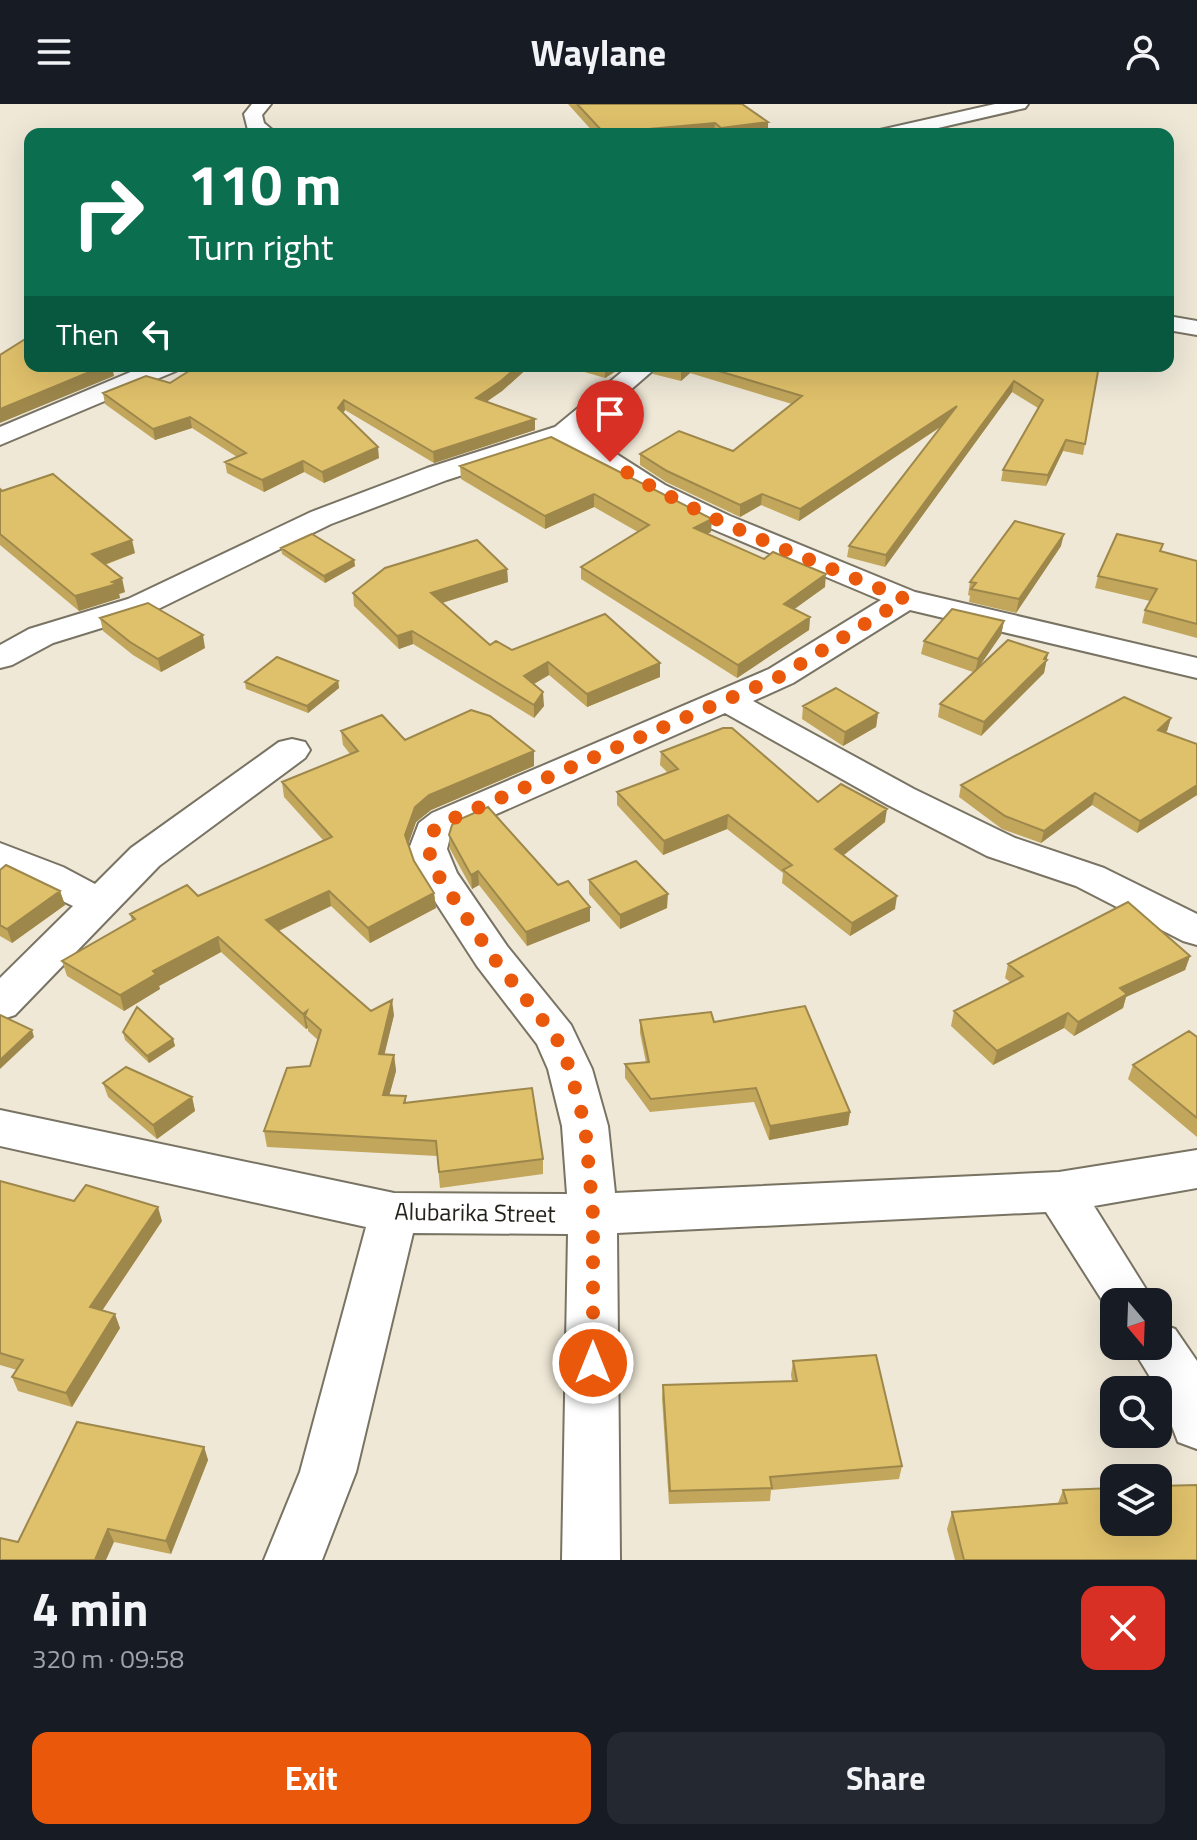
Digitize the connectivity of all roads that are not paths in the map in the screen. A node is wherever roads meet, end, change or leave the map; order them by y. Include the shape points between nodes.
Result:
1 (262, 104) edge
2 (1019, 104) edge
3 (258, 128) edge
4 (913, 128) edge
5 (1174, 324) edge
6 (1197, 328) edge
7 (153, 372) edge
8 (637, 372) edge
9 (565, 433) junction
10 (0, 437) edge
11 (905, 599) junction
12 (0, 658) edge
13 (1197, 668) edge
14 (727, 700) junction
15 (292, 750) dead end
16 (0, 856) edge
17 (100, 903) junction
18 (1197, 931) edge
19 (0, 1004) edge
20 (0, 1128) edge
21 (1197, 1169) edge
22 (1059, 1192) junction
23 (394, 1213) junction
24 (593, 1214) junction
25 (1120, 1288) edge
26 (1166, 1360) edge
27 (1197, 1424) edge
28 (293, 1560) edge
29 (591, 1560) edge

1 - 3 street via 253,114
2 - 4 street
5 - 6 street
7 - 10 street
8 - 9 street
9 - 11 street via 655,491
9 - 12 street via 321,518 139,606 41,636
11 - 13 street
11 - 14 street via 781,676
14 - 18 street via 1001,847 1090,877
14 - 24 street via 432,832 428,849 438,875 492,956 556,1037 570,1069 585,1126
15 - 17 street via 145,857
16 - 17 street
17 - 19 street
20 - 23 street, Alubarika Street
21 - 22 street, Alubarika Street
22 - 24 street, Alubarika Street
22 - 25 street
23 - 24 street, Alubarika Street
23 - 28 street via 328,1472
24 - 29 street
26 - 27 street

